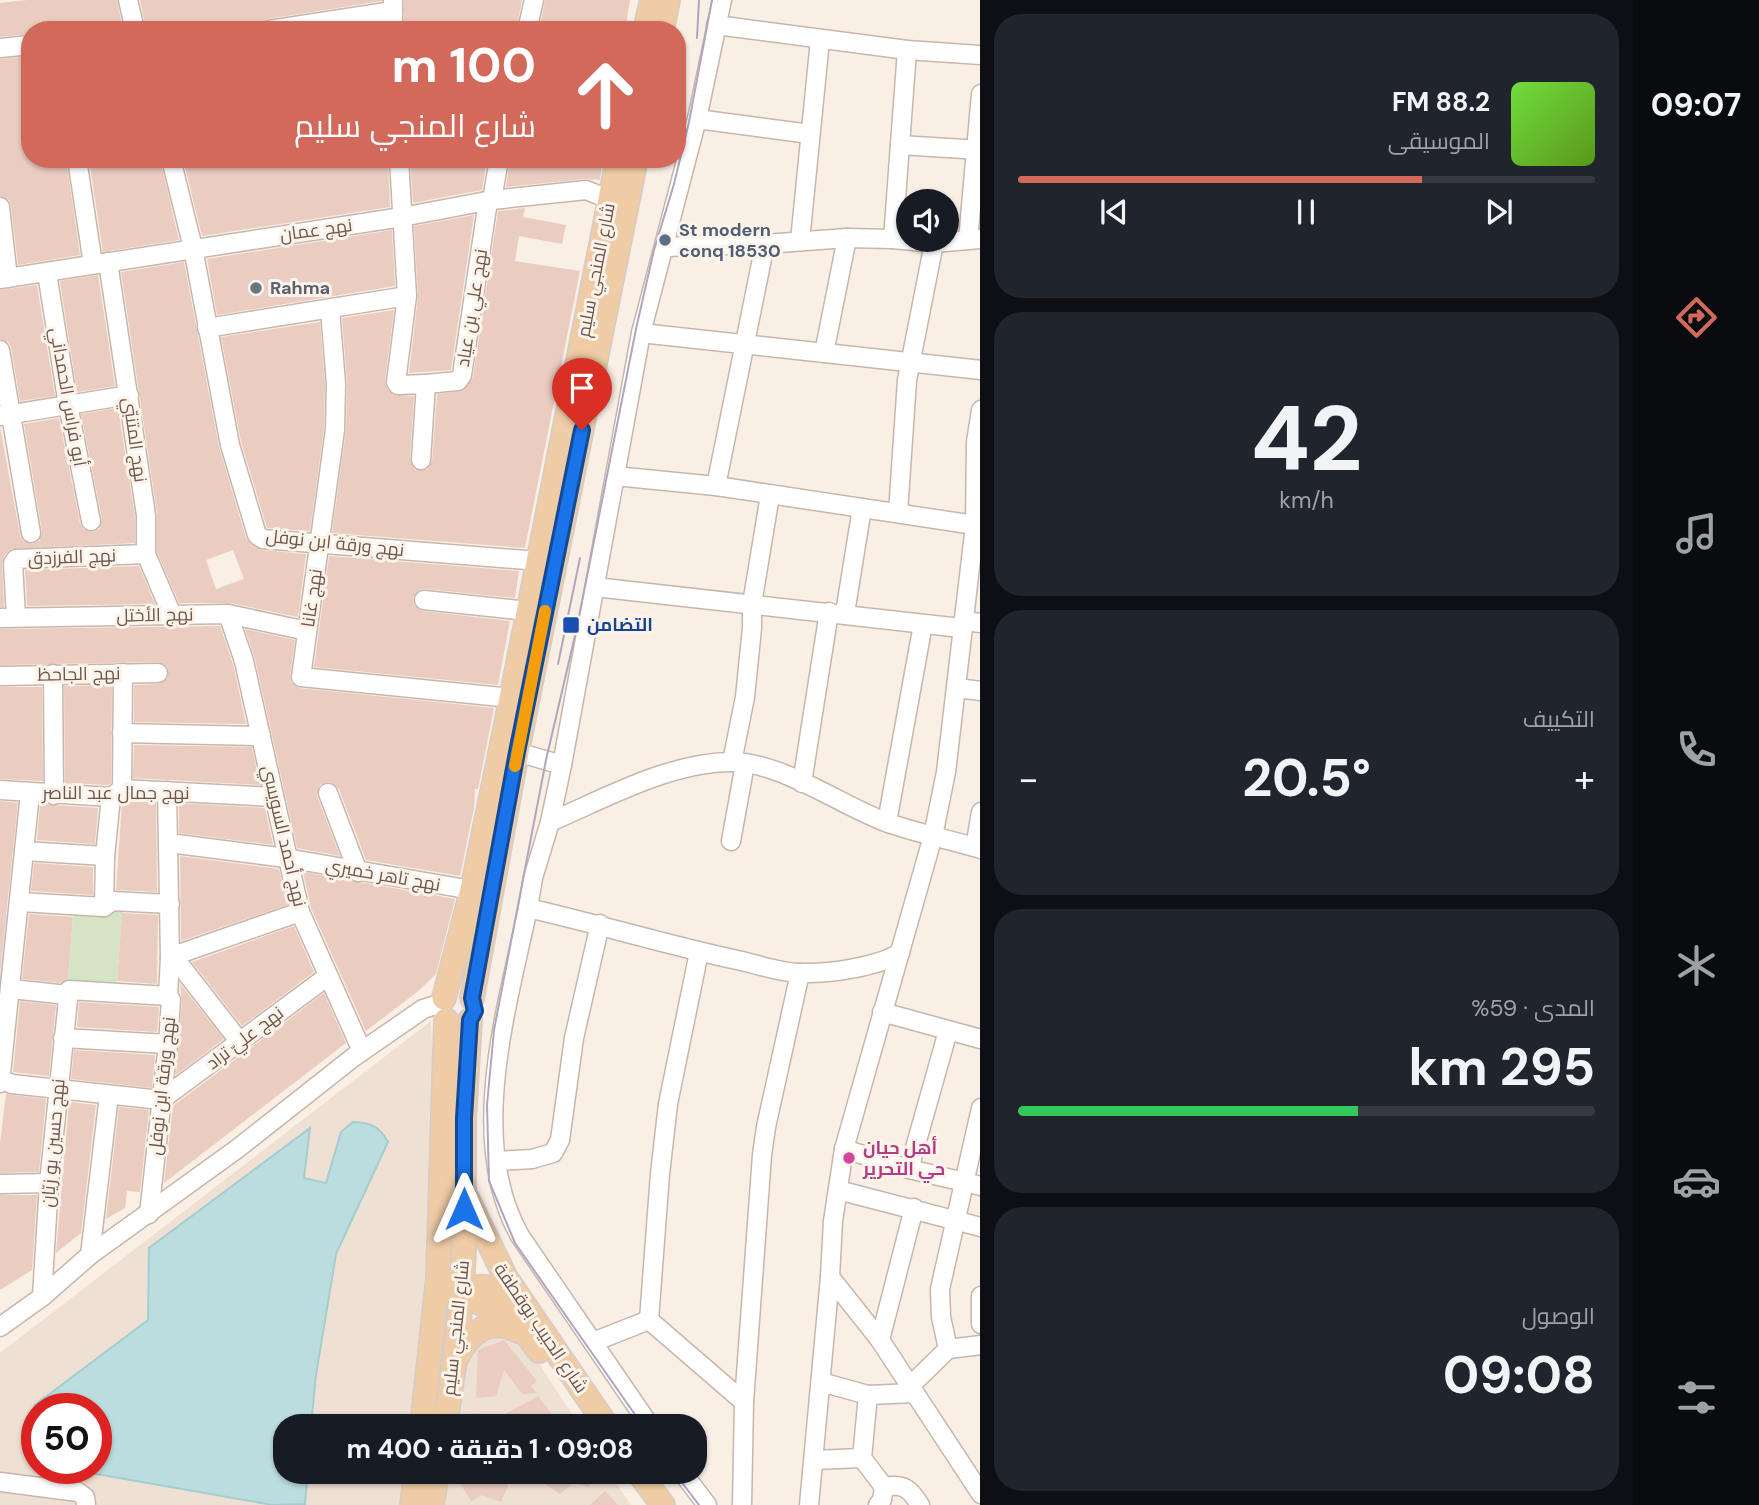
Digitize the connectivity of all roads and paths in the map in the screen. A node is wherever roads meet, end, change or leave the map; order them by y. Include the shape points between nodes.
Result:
1 (128, 0) edge
2 (534, 0) edge
3 (652, 0) edge
4 (668, 0) edge
5 (722, 0) edge
6 (393, 5) edge
7 (133, 21) edge
8 (314, 21) edge
9 (529, 21) edge
10 (647, 21) edge
11 (664, 21) edge
12 (716, 25) junction
13 (820, 40) junction
14 (21, 46) edge
15 (0, 48) edge
16 (907, 50) junction
17 (980, 55) edge
18 (980, 94) edge
19 (697, 119) junction
20 (810, 134) junction
21 (900, 145) junction
22 (978, 150) edge
23 (686, 162) edge
24 (79, 168) edge
25 (173, 168) edge
26 (399, 168) edge
27 (497, 168) edge
28 (618, 168) edge
29 (632, 168) edge
30 (684, 168) edge
31 (490, 201) junction
32 (0, 207) edge
33 (616, 210) junction
34 (402, 217) junction
35 (847, 238) junction
36 (893, 239) junction
37 (896, 239) edge
38 (974, 240) edge
39 (800, 241) junction
40 (765, 244) junction
41 (664, 247) junction
42 (193, 248) junction
43 (932, 252) edge
44 (101, 263) junction
45 (47, 273) junction
46 (4, 279) edge
47 (407, 296) junction
48 (330, 309) junction
49 (208, 328) junction
50 (641, 333) junction
51 (744, 343) junction
52 (0, 350) edge
53 (824, 353) junction
54 (910, 361) junction
55 (980, 370) edge
56 (426, 384) junction
57 (129, 395) junction
58 (68, 405) junction
59 (980, 410) edge
60 (5, 415) edge
61 (421, 460) dead end
62 (615, 476) junction
63 (716, 486) junction
64 (770, 495) junction
65 (862, 508) junction
66 (898, 513) junction
67 (91, 521) dead end
68 (975, 525) junction
69 (31, 533) dead end
70 (320, 542) junction
71 (146, 554) junction
72 (539, 561) junction
73 (976, 563) edge
74 (595, 587) junction
75 (424, 600) dead end
76 (752, 604) junction
77 (528, 611) junction
78 (837, 613) junction
79 (228, 614) junction
80 (172, 615) junction
81 (8, 617) edge
82 (923, 624) junction
83 (968, 624) edge
84 (307, 631) junction
85 (123, 673) junction
86 (158, 673) dead end
87 (53, 674) junction
88 (0, 676) edge
89 (957, 688) junction
90 (980, 691) edge
91 (511, 698) junction
92 (122, 733) junction
93 (261, 736) junction
94 (517, 752) junction
95 (738, 763) junction
96 (562, 765) junction
97 (802, 783) junction
98 (0, 790) edge
99 (167, 791) junction
100 (30, 793) junction
101 (116, 793) junction
102 (328, 793) dead end
103 (54, 795) junction
104 (273, 797) junction
105 (980, 812) edge
106 (550, 822) junction
107 (887, 822) junction
108 (933, 836) junction
109 (730, 841) dead end
110 (169, 844) junction
111 (978, 848) edge
112 (24, 851) junction
113 (105, 856) junction
114 (286, 858) junction
115 (358, 872) junction
116 (472, 890) junction
117 (170, 904) junction
118 (19, 906) junction
119 (104, 907) junction
120 (0, 908) edge
121 (528, 908) junction
122 (300, 912) junction
123 (600, 924) junction
124 (699, 952) junction
125 (900, 953) junction
126 (172, 957) junction
127 (800, 973) junction
128 (328, 976) junction
129 (11, 989) junction
130 (69, 992) junction
131 (168, 996) junction
132 (444, 1009) junction
133 (471, 1009) junction
134 (883, 1012) junction
135 (948, 1031) junction
136 (63, 1038) junction
137 (980, 1039) edge
138 (240, 1042) junction
139 (168, 1044) junction
140 (362, 1051) junction
141 (0, 1080) edge
142 (58, 1090) junction
143 (109, 1095) junction
144 (161, 1100) junction
145 (980, 1108) edge
146 (844, 1149) junction
147 (497, 1161) junction
148 (909, 1169) junction
149 (49, 1183) junction
150 (962, 1183) junction
151 (0, 1184) edge
152 (980, 1186) edge
153 (463, 1189) junction
154 (838, 1189) junction
155 (914, 1208) junction
156 (149, 1214) junction
157 (954, 1222) junction
158 (980, 1227) edge
159 (90, 1255) junction
160 (830, 1277) junction
161 (438, 1278) junction
162 (462, 1291) junction
163 (980, 1296) edge
164 (42, 1297) junction
165 (649, 1320) junction
166 (980, 1324) edge
167 (0, 1327) edge
168 (531, 1327) junction
169 (434, 1331) junction
170 (880, 1340) junction
171 (593, 1342) junction
172 (980, 1345) edge
173 (948, 1349) junction
174 (455, 1360) junction
175 (821, 1382) junction
176 (912, 1389) junction
177 (868, 1395) junction
178 (744, 1402) junction
179 (424, 1414) edge
180 (447, 1414) edge
181 (582, 1414) edge
182 (598, 1414) edge
183 (642, 1414) edge
184 (862, 1458) junction
185 (814, 1460) junction
186 (0, 1482) edge
187 (977, 1483) edge
188 (415, 1484) edge
189 (436, 1484) edge
190 (628, 1484) edge
191 (647, 1484) edge
192 (691, 1484) edge
193 (884, 1487) junction
194 (86, 1505) edge
195 (412, 1505) edge
196 (432, 1505) edge
197 (643, 1505) edge
198 (663, 1505) edge
199 (707, 1505) edge
200 (742, 1505) edge
201 (809, 1505) edge
202 (877, 1505) edge
203 (920, 1505) edge

1 - 7 street
2 - 9 street
3 - 10 main road
4 - 11 main road
5 - 12 street
6 - 8 street
12 - 13 street
12 - 19 street
13 - 16 street
13 - 20 street
14 - 15 street
16 - 17 street
16 - 21 street
18 - 22 street
19 - 20 street
19 - 23 street
20 - 39 street
21 - 22 street
21 - 36 street
22 - 38 street
24 - 44 street, نهج المتنبّي
25 - 42 street, نهج ورقة ابن نوفل
26 - 34 street
27 - 31 street
28 - 33 main road, شارع المنجي سليم
29 - 33 main road, شارع المنجي سليم
30 - 41 street
31 - 33 street, نهج عمان via 586,191 601,195
31 - 34 street, نهج عمان
31 - 56 street, نهج علي بن عياد via 462,375 458,381
32 - 46 street
33 - 72 main road, شارع المنجي سليم
33 - 94 main road, شارع المنجي سليم
34 - 42 street, نهج عمان
34 - 47 street
35 - 36 street
35 - 39 street
35 - 53 street
36 - 37 street
39 - 40 street
40 - 41 street
40 - 51 street
41 - 50 street
42 - 44 street, نهج عمان
42 - 49 street, نهج ورقة ابن نوفل
43 - 54 street
44 - 45 street, نهج عمان
44 - 57 street, نهج المتنبّي
45 - 46 street, نهج عمان
45 - 58 street, أبو فراس الحمداني
47 - 48 street
47 - 56 street via 396,382
48 - 49 street
48 - 70 street, نهج غانا via 335,430
49 - 70 street, نهج ورقة ابن نوفل via 230,445 257,535
50 - 51 street
50 - 62 street
51 - 53 street
51 - 63 street
52 - 60 street
53 - 54 street
54 - 55 street
54 - 66 street
56 - 61 street
57 - 58 street
57 - 71 street, نهج المتنبّي via 146,515
58 - 60 street
58 - 67 street, أبو فراس الحمداني
59 - 68 street
60 - 69 street
62 - 63 street
62 - 74 street
63 - 64 street
64 - 65 street
64 - 76 street
65 - 66 street
65 - 78 street
66 - 68 street
68 - 73 street
70 - 72 street, نهج ورقة ابن نوفل
70 - 84 street, نهج غانا
71 - 80 street, نهج المتنبّي
71 - 81 street, نهج الفرزدق via 16,559
72 - 77 main road, شارع المنجي سليم
73 - 83 street
74 - 76 street
74 - 96 street
75 - 77 street
76 - 78 street
76 - 95 street
77 - 91 main road, شارع المنجي سليم
78 - 82 street
78 - 97 street
79 - 80 street, نهج الأختل
79 - 84 street, نهج الأختل
79 - 93 street, نهج أحمد السويسي
80 - 81 street, نهج الأختل
82 - 83 street
82 - 107 street
83 - 89 street
84 - 91 street, نهج غانا via 302,677
85 - 86 street, نهج الجاحظ
85 - 87 street, نهج الجاحظ
85 - 92 street
87 - 88 street, نهج الجاحظ
87 - 103 street
89 - 90 street
89 - 108 street
91 - 116 main road, شارع المنجي سليم
92 - 93 street
92 - 101 street
93 - 104 street, نهج أحمد السويسي
94 - 96 street
94 - 133 main road, شارع المنجي سليم
95 - 97 street via 766,768
95 - 106 street via 697,765 665,775
95 - 109 street
96 - 106 street
97 - 107 street
98 - 100 street, نهج جمال عبد الناصر
99 - 101 street, نهج جمال عبد الناصر
99 - 104 street, نهج جمال عبد الناصر
99 - 110 street, نهج ورقة ابن نوفل
100 - 103 street, نهج جمال عبد الناصر
100 - 112 street
101 - 103 street, نهج جمال عبد الناصر
101 - 113 street
102 - 115 street
104 - 114 street, نهج أحمد السويسي
105 - 111 street
106 - 121 street
107 - 108 street
108 - 111 street
108 - 125 street
110 - 114 street, نهج تاهر خميري
110 - 117 street, نهج ورقة ابن نوفل
112 - 113 street
112 - 118 street
113 - 119 street
114 - 115 street, نهج تاهر خميري
114 - 122 street, نهج أحمد السويسي
115 - 116 street, نهج تاهر خميري
116 - 132 main road, شارع المنجي سليم
117 - 119 street via 112,901
117 - 126 street, نهج ورقة ابن نوفل
118 - 119 street
118 - 120 street
118 - 129 street
121 - 123 street
121 - 147 street via 496,1068
122 - 126 street
122 - 128 street, نهج أحمد السويسي
123 - 124 street
123 - 147 street via 574,1038 561,1140 554,1153 543,1157
124 - 127 street
124 - 165 street via 668,1104
125 - 127 street via 873,964
125 - 134 street
126 - 131 street, نهج ورقة ابن نوفل
126 - 138 street
127 - 178 street via 763,1141
128 - 138 street, نهج عليّ تراد
128 - 140 street, نهج أحمد السويسي
129 - 130 street
129 - 141 street
130 - 131 street
130 - 136 street, نهج حسين بو زيّان
131 - 139 street, نهج ورقة ابن نوفل
132 - 133 main road via 461,1025
132 - 133 main road via 458,990
132 - 140 street via 423,1009
132 - 161 main road, شارع المنجي سليم
133 - 153 main road, شارع المنجي سليم
134 - 135 street
134 - 146 street
135 - 137 street
135 - 148 street
136 - 139 street
136 - 142 street, نهج حسين بو زيّان
138 - 144 street, نهج عليّ تراد
139 - 144 street, نهج ورقة ابن نوفل
140 - 156 street
141 - 142 street
142 - 143 street
142 - 149 street, نهج حسين بو زيّان
143 - 144 street
143 - 159 street
144 - 156 street, نهج ورقة ابن نوفل
145 - 150 street
146 - 148 street
146 - 154 street
147 - 171 street via 500,1190 510,1218
148 - 150 street
149 - 151 street
149 - 164 street, نهج حسين بو زيّان
150 - 152 street
150 - 157 street
153 - 162 main road, شارع المنجي سليم
153 - 168 main road, شارع الحبيب بوقطفة
154 - 155 street
154 - 160 street
155 - 157 street
155 - 170 street
156 - 159 street
157 - 158 street
157 - 173 street via 940,1289
159 - 164 street
160 - 170 street
160 - 175 street
161 - 162 main road, شارع الحبيب بوقطفة
161 - 169 main road, شارع المنجي سليم
162 - 168 main road, شارع الحبيب بوقطفة via 522,1328
162 - 169 main road
162 - 174 main road, شارع المنجي سليم
163 - 166 street
164 - 167 street
165 - 171 street
165 - 178 street
168 - 174 main road via 488,1325 469,1338
168 - 181 main road, شارع الحبيب بوقطفة
168 - 182 main road, شارع الحبيب بوقطفة
169 - 179 main road, شارع المنجي سليم
170 - 176 street
171 - 183 street
172 - 173 street
173 - 176 street
174 - 180 main road, شارع المنجي سليم
175 - 177 street
175 - 185 street
176 - 177 street
176 - 187 street
177 - 184 street
178 - 200 street
184 - 185 street
184 - 193 street
185 - 201 street
186 - 194 street via 78,1492
188 - 195 main road
189 - 196 main road
190 - 197 main road
191 - 198 main road
192 - 199 street
193 - 202 street
193 - 203 street via 904,1486

